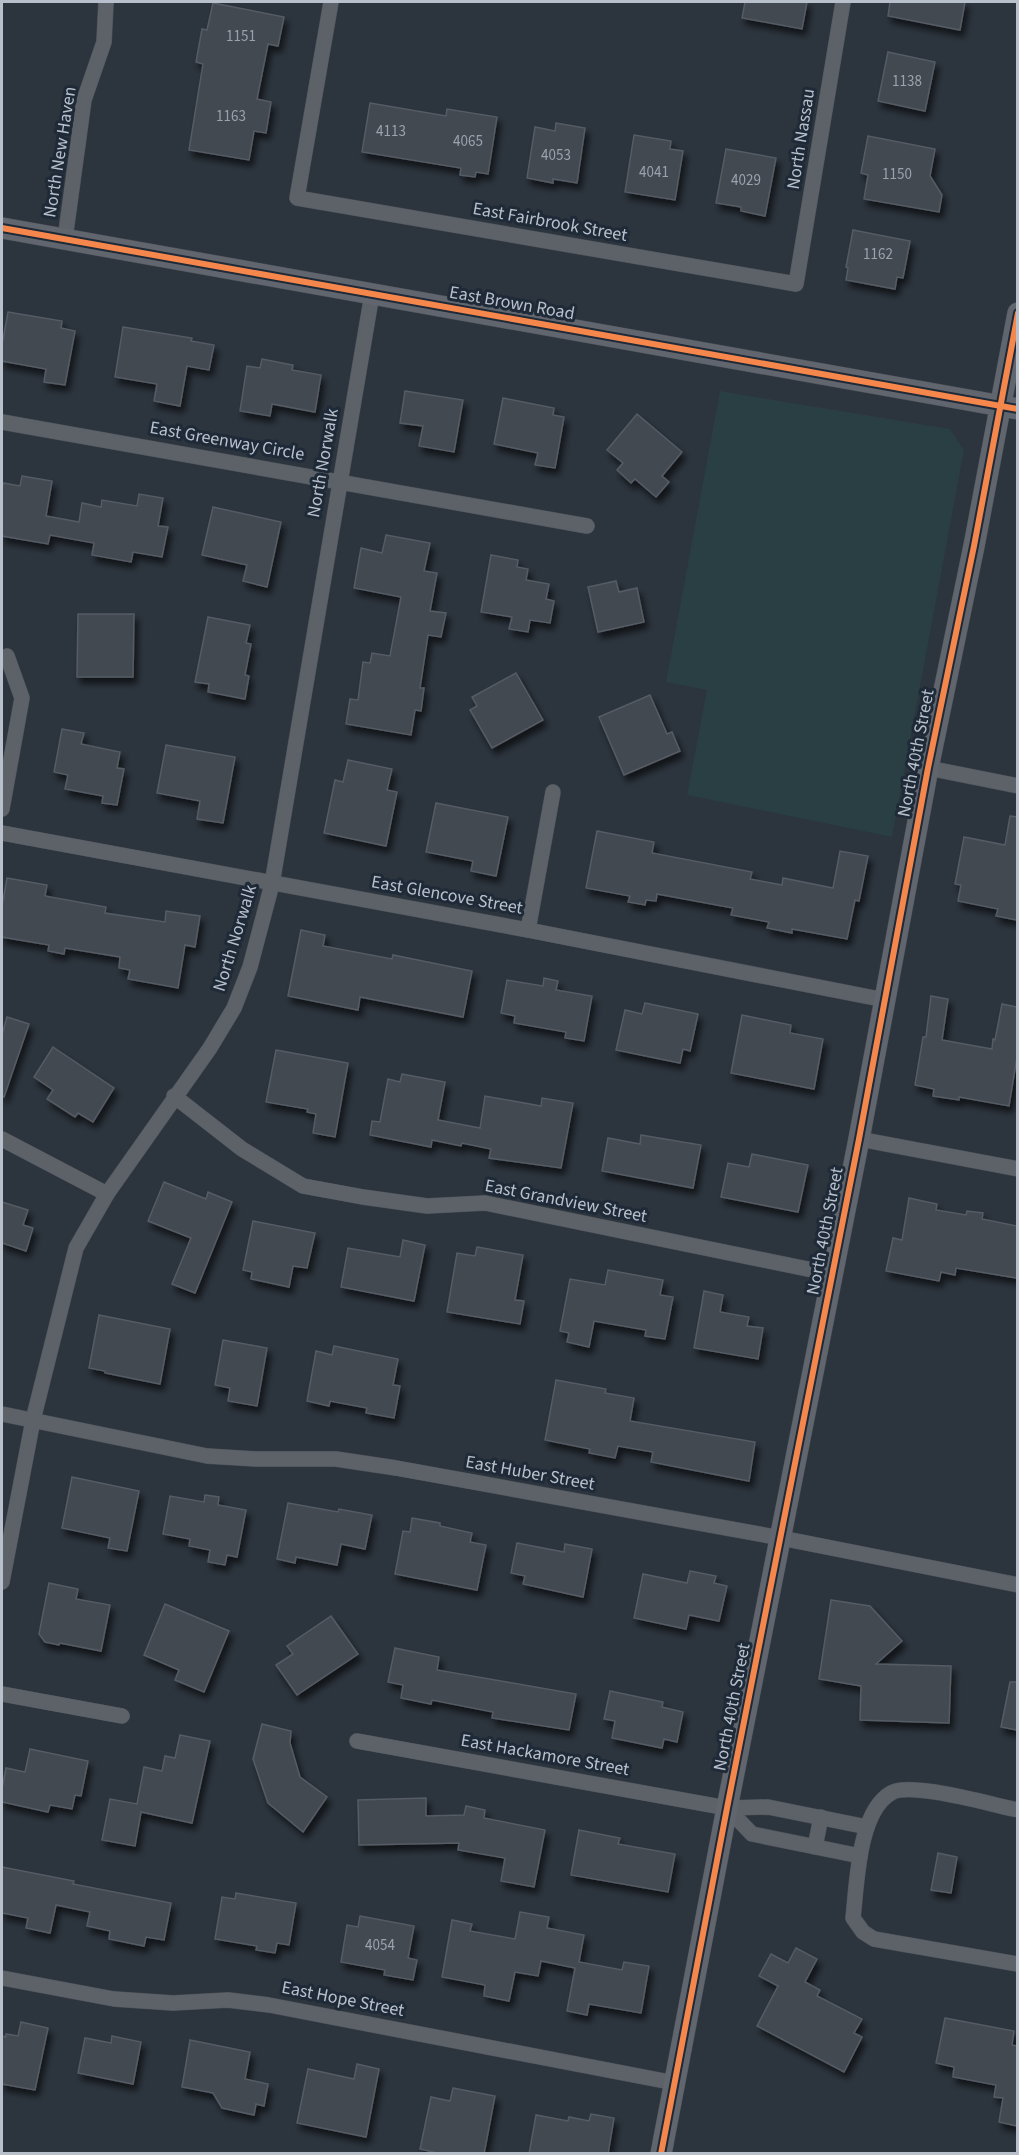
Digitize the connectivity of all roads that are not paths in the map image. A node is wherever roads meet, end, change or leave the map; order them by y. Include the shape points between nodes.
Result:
1 (106, 2) edge
2 (331, 2) edge
3 (843, 2) edge
4 (2, 228) edge
5 (65, 239) junction
6 (796, 284) joint
7 (372, 294) junction
8 (1017, 313) edge
9 (1009, 407) edge
10 (2, 422) edge
11 (340, 481) junction
12 (587, 526) dead end
13 (7, 656) dead end
14 (928, 768) junction
15 (1017, 786) edge
16 (553, 792) dead end
17 (2, 809) edge
18 (2, 833) edge
19 (272, 884) junction
20 (528, 930) junction
21 (885, 1000) junction
22 (174, 1096) junction
23 (2, 1139) edge
24 (859, 1139) junction
25 (1017, 1169) edge
26 (107, 1194) junction
27 (832, 1274) junction
28 (2, 1414) edge
29 (33, 1420) junction
30 (781, 1538) junction
31 (2, 1582) edge
32 (1017, 1585) edge
33 (2, 1694) edge
34 (122, 1716) dead end
35 (357, 1741) dead end
36 (727, 1808) junction
37 (1017, 1810) edge
38 (821, 1817) junction
39 (867, 1827) junction
40 (815, 1847) junction
41 (861, 1856) junction
42 (1017, 1964) edge
43 (2, 1978) edge
44 (675, 2083) junction
45 (661, 2154) edge

1 - 5 street, North New Haven via 104,42 84,99
2 - 6 street, East Fairbrook Street via 297,198
3 - 6 street, North Nassau
4 - 5 street, East Brown Road
5 - 7 street, East Brown Road
7 - 9 street, East Brown Road
7 - 11 street, North Norwalk
8 - 9 street, North 40th Street
9 - 14 street, North 40th Street
10 - 11 street, East Greenway Circle
11 - 12 street, East Greenway Circle
11 - 19 street, North Norwalk
13 - 17 street via 22,698
14 - 15 street
14 - 21 street, North 40th Street
16 - 20 street
18 - 19 street, East Glencove Street
19 - 20 street, East Glencove Street
19 - 22 street, North Norwalk via 250,967 234,1008
20 - 21 street, East Glencove Street
21 - 24 street, North 40th Street
22 - 26 street, North Norwalk
22 - 27 street, East Grandview Street via 242,1149 303,1185 427,1206 485,1203
23 - 26 street
24 - 25 street
24 - 27 street, North 40th Street
26 - 29 street, North Norwalk via 76,1248
27 - 30 street, North 40th Street
28 - 29 street, East Huber Street
29 - 30 street, East Huber Street via 207,1456 336,1459
29 - 31 street, North Norwalk
30 - 32 street, East Huber Street
30 - 36 street, North 40th Street
33 - 34 street
35 - 36 street, East Hackamore Street
36 - 38 street, East Hackamore Street via 768,1807
36 - 40 street via 752,1834
36 - 44 street, North 40th Street
37 - 39 street via 921,1789 905,1790 891,1792 876,1807
38 - 39 street, East Hackamore Street
38 - 40 street
39 - 41 street
40 - 41 street
41 - 42 street via 853,1918 863,1932 874,1939
43 - 44 street, East Hope Street via 114,1999 173,2003 228,2000 269,2005
44 - 45 street, North 40th Street

